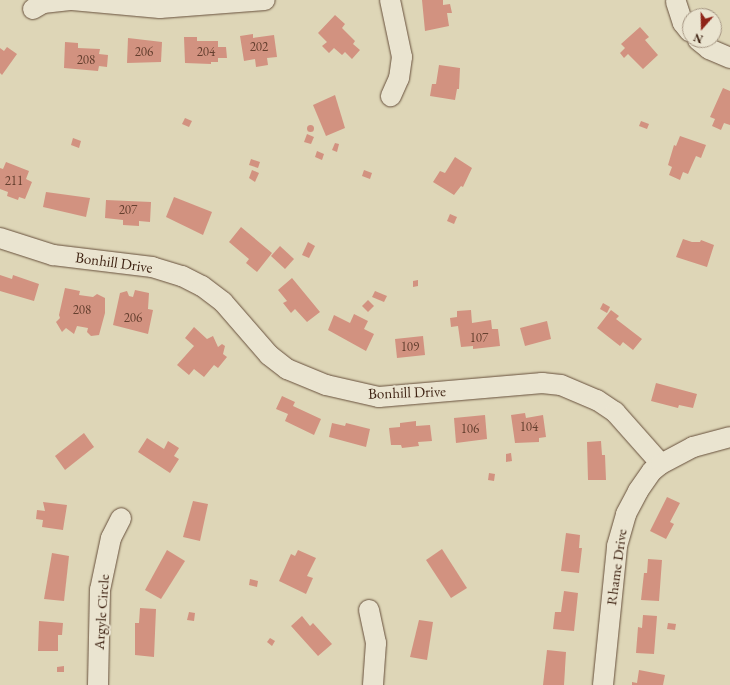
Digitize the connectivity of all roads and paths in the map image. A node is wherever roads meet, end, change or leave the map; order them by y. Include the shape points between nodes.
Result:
1 (71, 0) edge
2 (265, 0) edge
3 (390, 0) edge
4 (676, 2) dead end
5 (34, 9) dead end
6 (682, 20) edge
7 (708, 48) edge
8 (730, 58) edge
9 (391, 96) dead end
10 (0, 238) edge
11 (730, 437) edge
12 (661, 464) junction
13 (121, 518) dead end
14 (369, 610) dead end
15 (98, 685) edge
16 (373, 685) edge
17 (603, 685) edge

1 - 2 street via 160,8
1 - 5 street via 43,3
3 - 9 street via 402,57 399,78
4 - 6 street
7 - 8 street
10 - 12 street, Bonhill Drive via 53,255 157,268 182,276 202,286 223,302 269,355 281,364 326,385 379,397 542,384 561,385 597,400 615,412
11 - 12 street, Rhame Drive via 694,447
12 - 17 street, Rhame Drive via 652,471 638,491 619,532
13 - 15 street, Argyle Circle via 112,538 100,590
14 - 16 street via 376,643

